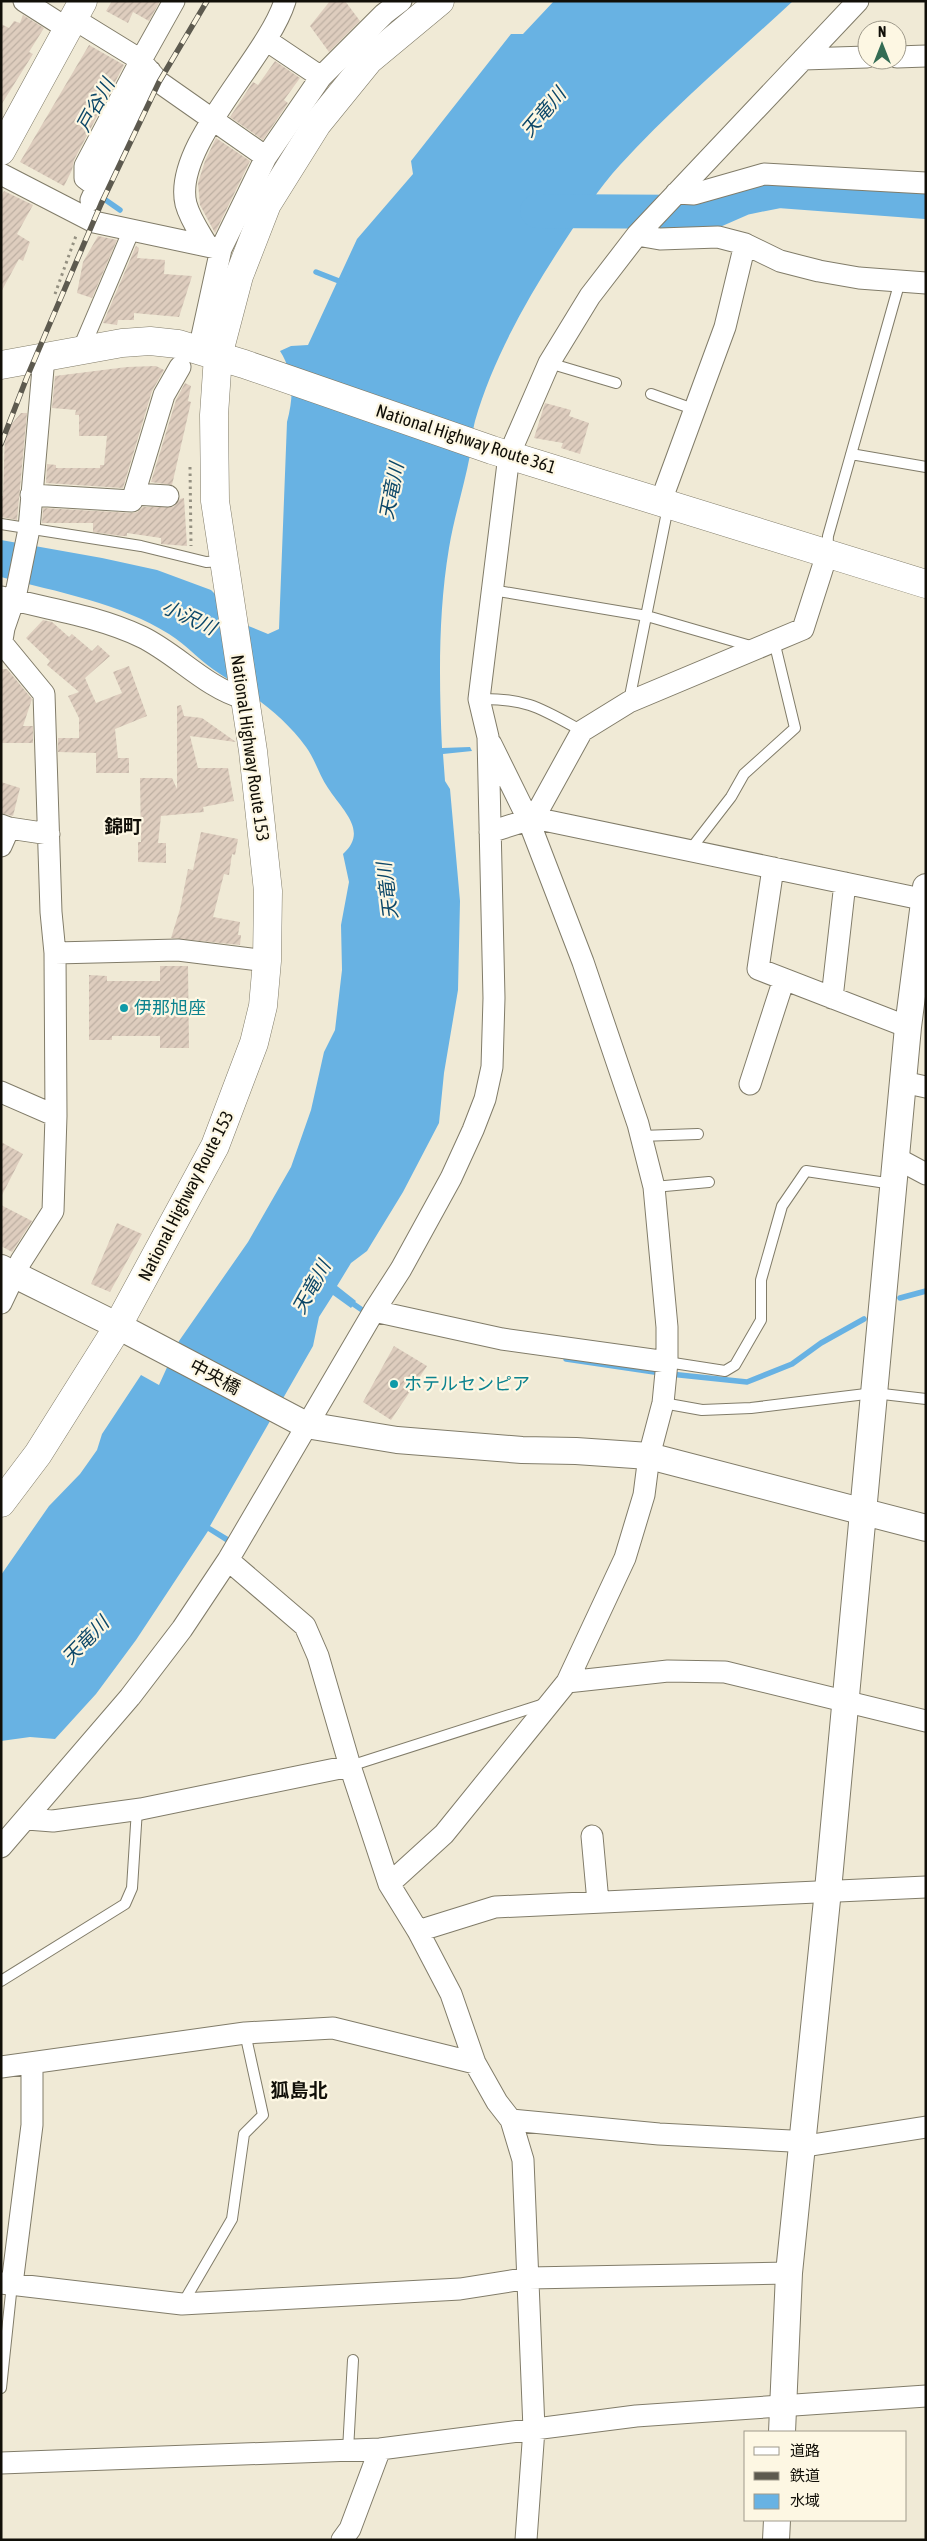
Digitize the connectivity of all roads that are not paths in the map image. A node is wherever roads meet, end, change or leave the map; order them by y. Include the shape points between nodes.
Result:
1 (24, 1) edge
2 (174, 1) edge
3 (285, 1) edge
4 (401, 1) edge
5 (440, 1) edge
6 (858, 1) edge
7 (75, 16) edge
8 (266, 40) junction
9 (926, 56) edge
10 (907, 57) edge
11 (857, 58) edge
12 (803, 59) junction
13 (141, 61) junction
14 (321, 77) junction
15 (213, 121) junction
16 (1, 156) edge
17 (266, 157) junction
18 (926, 183) edge
19 (676, 193) junction
20 (83, 216) junction
21 (132, 229) junction
22 (637, 235) junction
23 (745, 244) junction
24 (214, 247) junction
25 (900, 281) junction
26 (926, 283) edge
27 (80, 351) junction
28 (44, 357) junction
29 (199, 357) junction
30 (549, 363) junction
31 (1, 365) edge
32 (616, 383) dead end
33 (651, 394) dead end
34 (696, 410) junction
35 (500, 452) junction
36 (851, 454) junction
37 (926, 467) edge
38 (134, 494) junction
39 (31, 495) junction
40 (168, 496) dead end
41 (665, 502) junction
42 (1, 524) edge
43 (29, 531) junction
44 (827, 554) junction
45 (225, 566) junction
46 (926, 584) edge
47 (492, 590) junction
48 (10, 596) edge
49 (647, 616) junction
50 (2, 645) edge
51 (767, 645) junction
52 (242, 690) junction
53 (479, 699) junction
54 (629, 702) junction
55 (582, 731) junction
56 (488, 737) junction
57 (531, 818) junction
58 (490, 832) junction
59 (4, 833) edge
60 (49, 834) junction
61 (690, 850) junction
62 (773, 868) junction
63 (845, 883) junction
64 (925, 895) edge
65 (55, 953) junction
66 (267, 961) junction
67 (784, 979) junction
68 (832, 998) junction
69 (908, 1027) junction
70 (750, 1084) dead end
71 (914, 1084) edge
72 (1, 1092) edge
73 (56, 1116) junction
74 (698, 1134) dead end
75 (641, 1136) junction
76 (896, 1158) junction
77 (926, 1174) edge
78 (709, 1182) dead end
79 (894, 1184) junction
80 (654, 1187) junction
81 (8, 1271) edge
82 (1, 1303) edge
83 (374, 1311) junction
84 (125, 1329) junction
85 (667, 1362) junction
86 (874, 1393) junction
87 (926, 1399) edge
88 (663, 1403) junction
89 (303, 1423) junction
90 (649, 1456) junction
91 (1, 1503) edge
92 (863, 1512) junction
93 (926, 1528) edge
94 (228, 1560) junction
95 (567, 1682) junction
96 (845, 1701) junction
97 (551, 1702) junction
98 (926, 1721) edge
99 (350, 1766) junction
100 (137, 1809) junction
101 (27, 1819) junction
102 (592, 1836) dead end
103 (1, 1847) edge
104 (389, 1884) junction
105 (926, 1887) edge
106 (828, 1890) junction
107 (598, 1902) junction
108 (418, 1931) junction
109 (1, 1981) edge
110 (245, 2033) junction
111 (32, 2063) junction
112 (475, 2063) junction
113 (1, 2066) edge
114 (511, 2120) junction
115 (926, 2127) edge
116 (802, 2144) junction
117 (789, 2273) junction
118 (529, 2278) junction
119 (7, 2284) edge
120 (182, 2304) junction
121 (353, 2360) dead end
122 (1, 2388) edge
123 (926, 2396) edge
124 (784, 2407) junction
125 (534, 2429) junction
126 (782, 2431) edge
127 (380, 2449) junction
128 (348, 2450) junction
129 (1, 2462) edge
130 (777, 2521) edge
131 (342, 2540) edge
132 (526, 2540) edge
133 (776, 2540) edge

1 - 7 street
2 - 13 street
3 - 8 street
4 - 14 street
5 - 29 main road, National Highway Route 153 via 369,60 317,124 267,204 238,276
6 - 12 street
7 - 13 street
7 - 16 main road
8 - 14 street
8 - 15 street
9 - 10 street
11 - 12 street
12 - 19 street
13 - 15 street via 159,82
13 - 20 street via 85,166 85,178 95,190
14 - 17 street
15 - 17 street
15 - 24 street via 192,156 185,186 186,204
16 - 20 street
17 - 24 street
18 - 19 street via 764,174 694,194
19 - 22 street
20 - 21 street via 94,222
21 - 24 street
21 - 27 street
22 - 23 street via 660,239 718,237
22 - 30 street via 590,296
23 - 25 street via 780,261 818,271
23 - 34 street via 725,327
24 - 29 street
25 - 26 street
25 - 36 lane
27 - 28 main road, National Highway Route 361
27 - 29 main road, National Highway Route 361 via 150,341 178,344
28 - 31 main road, National Highway Route 361
28 - 39 street
29 - 35 main road, National Highway Route 361 via 244,364
29 - 38 street via 164,395
29 - 45 main road, National Highway Route 153 via 214,415 215,501
30 - 32 lane
30 - 35 street
33 - 34 lane
34 - 41 street
35 - 41 main road, National Highway Route 361
35 - 47 street
36 - 37 lane
36 - 44 lane via 828,536
38 - 39 street via 132,501
38 - 40 street
39 - 43 street
41 - 44 main road, National Highway Route 361
41 - 49 lane
42 - 43 lane
43 - 45 lane via 141,546
43 - 48 street
44 - 46 main road, National Highway Route 361
44 - 51 street via 803,629
45 - 52 main road, National Highway Route 153
47 - 49 lane
47 - 53 street
48 - 50 street
48 - 52 street via 112,624 165,650 224,692
49 - 51 lane
49 - 54 lane
50 - 60 street via 44,694
51 - 54 street
51 - 61 lane via 795,728 744,774 731,797
52 - 66 main road, National Highway Route 153 via 268,891
53 - 55 lane via 505,698 533,704
53 - 56 street
54 - 55 street
55 - 57 street
56 - 57 street
56 - 58 street
57 - 58 street
57 - 61 street
57 - 75 street
58 - 83 street via 492,1067 473,1130 451,1178
59 - 60 street
60 - 65 street
61 - 62 street
62 - 63 street
62 - 67 street via 758,969
63 - 64 street
63 - 68 street
64 - 69 street
65 - 66 street via 178,950
65 - 73 street
66 - 84 main road, National Highway Route 153 via 254,1043 232,1109
67 - 68 street
67 - 70 street
68 - 69 street
69 - 71 street
71 - 76 street
72 - 73 street
73 - 81 street via 53,1211
74 - 75 lane
75 - 80 street
76 - 77 street
76 - 79 street
78 - 80 lane
79 - 85 lane via 806,1171 782,1206 761,1280 761,1320 735,1365 725,1371
79 - 86 street
80 - 85 street via 667,1327
81 - 82 street
81 - 84 street, 中央橋
83 - 85 street via 502,1339
83 - 89 street
84 - 89 street, 中央橋
84 - 91 main road, National Highway Route 153
85 - 88 street
86 - 87 lane
86 - 88 lane via 751,1408 702,1410
86 - 92 street
88 - 90 street
89 - 90 street, 中央橋 via 397,1440
89 - 94 street
90 - 92 street, 中央橋
90 - 95 street via 644,1495 625,1558
92 - 93 street, 中央橋
92 - 96 street
94 - 99 street via 305,1626 318,1656
94 - 101 street via 182,1629 130,1697
95 - 96 street via 668,1671 725,1672
95 - 97 street
96 - 98 street
96 - 106 street
97 - 99 lane
97 - 104 street via 444,1834
99 - 100 street
99 - 104 street
100 - 101 street via 53,1821
100 - 109 lane via 132,1888 125,1904
101 - 103 street
102 - 107 street
104 - 108 street
105 - 106 street
106 - 107 street
106 - 116 street
107 - 108 street via 495,1907
108 - 112 street via 451,1994
110 - 111 street
110 - 112 street via 333,2028
110 - 120 lane via 262,2115 244,2134 232,2219
111 - 113 street
111 - 119 street via 32,2125
112 - 114 street
114 - 116 street
114 - 118 street via 523,2160
115 - 116 street
116 - 117 street
117 - 118 street
117 - 124 street
118 - 120 street via 460,2289
118 - 125 street
119 - 120 street
119 - 122 lane
121 - 128 lane
123 - 124 street
124 - 125 street via 636,2416
124 - 126 street
125 - 127 street
125 - 132 street
127 - 128 street
127 - 131 street via 350,2529
128 - 129 street
130 - 133 street

